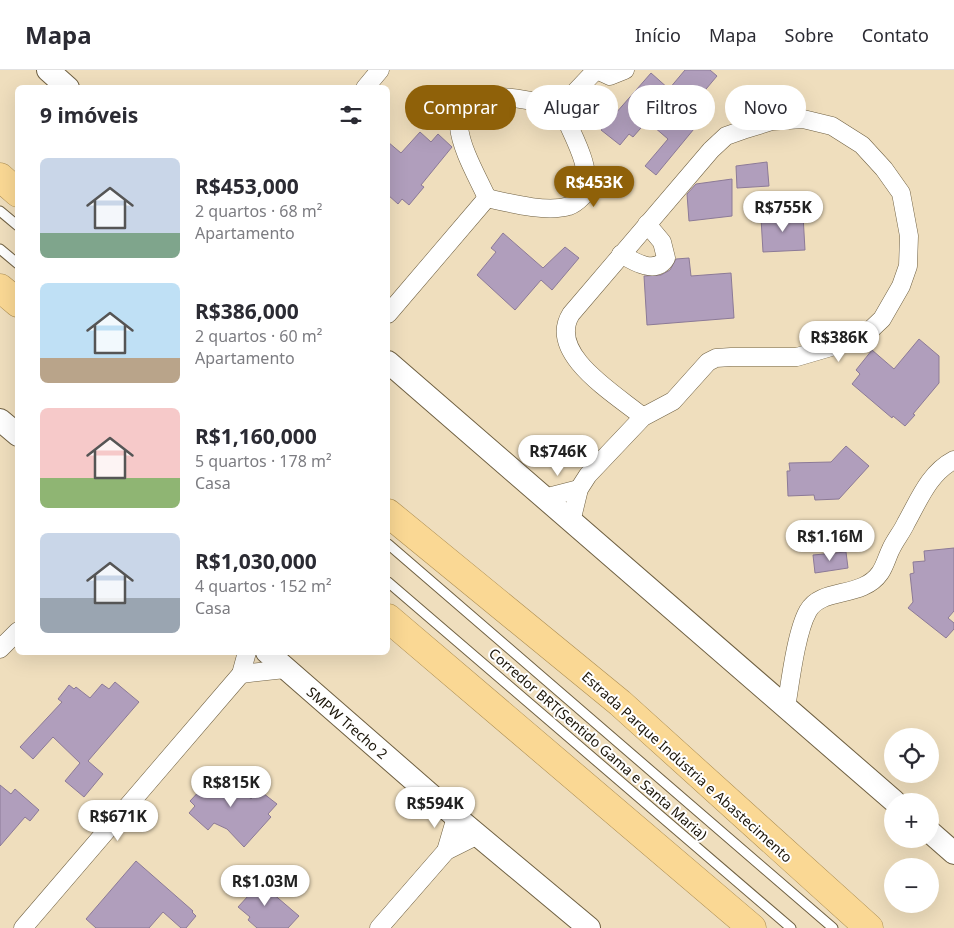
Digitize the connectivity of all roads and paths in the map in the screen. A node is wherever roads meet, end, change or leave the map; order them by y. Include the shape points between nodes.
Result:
1 (48, 70) edge
2 (380, 70) edge
3 (597, 70) edge
4 (625, 70) edge
5 (65, 85) edge
6 (368, 85) edge
7 (582, 85) edge
8 (526, 101) edge
9 (572, 130) edge
10 (0, 177) edge
11 (15, 190) edge
12 (487, 198) junction
13 (0, 211) edge
14 (15, 224) edge
15 (647, 224) junction
16 (0, 249) edge
17 (621, 254) junction
18 (15, 262) edge
19 (0, 288) edge
20 (15, 300) edge
21 (390, 312) edge
22 (390, 364) edge
23 (643, 417) junction
24 (0, 420) edge
25 (15, 432) edge
26 (954, 460) edge
27 (580, 489) junction
28 (544, 498) junction
29 (390, 514) edge
30 (572, 522) junction
31 (390, 546) edge
32 (390, 584) edge
33 (390, 620) edge
34 (15, 634) edge
35 (0, 649) edge
36 (246, 655) edge
37 (270, 655) edge
38 (285, 670) junction
39 (241, 674) junction
40 (786, 708) junction
41 (885, 793) edge
42 (456, 817) junction
43 (478, 835) junction
44 (939, 840) edge
45 (446, 851) junction
46 (954, 853) edge
47 (23, 928) edge
48 (379, 928) edge
49 (589, 928) edge
50 (752, 928) edge
51 (791, 928) edge
52 (833, 928) edge
53 (869, 928) edge

1 - 5 street
2 - 6 street
3 - 4 street via 610,76
3 - 7 street
8 - 12 street via 480,97 466,103 460,113 459,127 464,145
9 - 12 street via 584,164 585,194 569,206 554,207 511,204
10 - 11 highway
12 - 21 street
13 - 14 lane
15 - 17 street
15 - 17 street via 662,242 664,262 648,266
15 - 23 street via 726,136 772,121 803,120 832,126 862,144 901,193 910,236 908,266 901,286 882,319 862,338 797,357 716,358 698,370 673,401
16 - 18 lane
17 - 23 street via 571,314 565,329 566,340 574,356 591,375
19 - 20 highway
22 - 28 street
23 - 27 street via 588,475
24 - 25 street
26 - 40 street via 937,472 926,486 880,573 872,582 863,588 821,599 808,611
27 - 28 street
27 - 30 street
28 - 30 street
29 - 53 highway, Estrada Parque Indústria e Abastecimento via 620,703
30 - 40 street
31 - 52 lane
32 - 51 lane, Corredor BRT(Sentido Gama e Santa Maria)
33 - 50 highway
34 - 35 street
36 - 39 street
37 - 38 street, SMPW Trecho 2
38 - 39 street
38 - 42 street, SMPW Trecho 2
39 - 47 street
40 - 41 street
42 - 43 street, SMPW Trecho 2
42 - 45 street
43 - 45 street
43 - 49 street, SMPW Trecho 2
44 - 46 street
45 - 48 street

